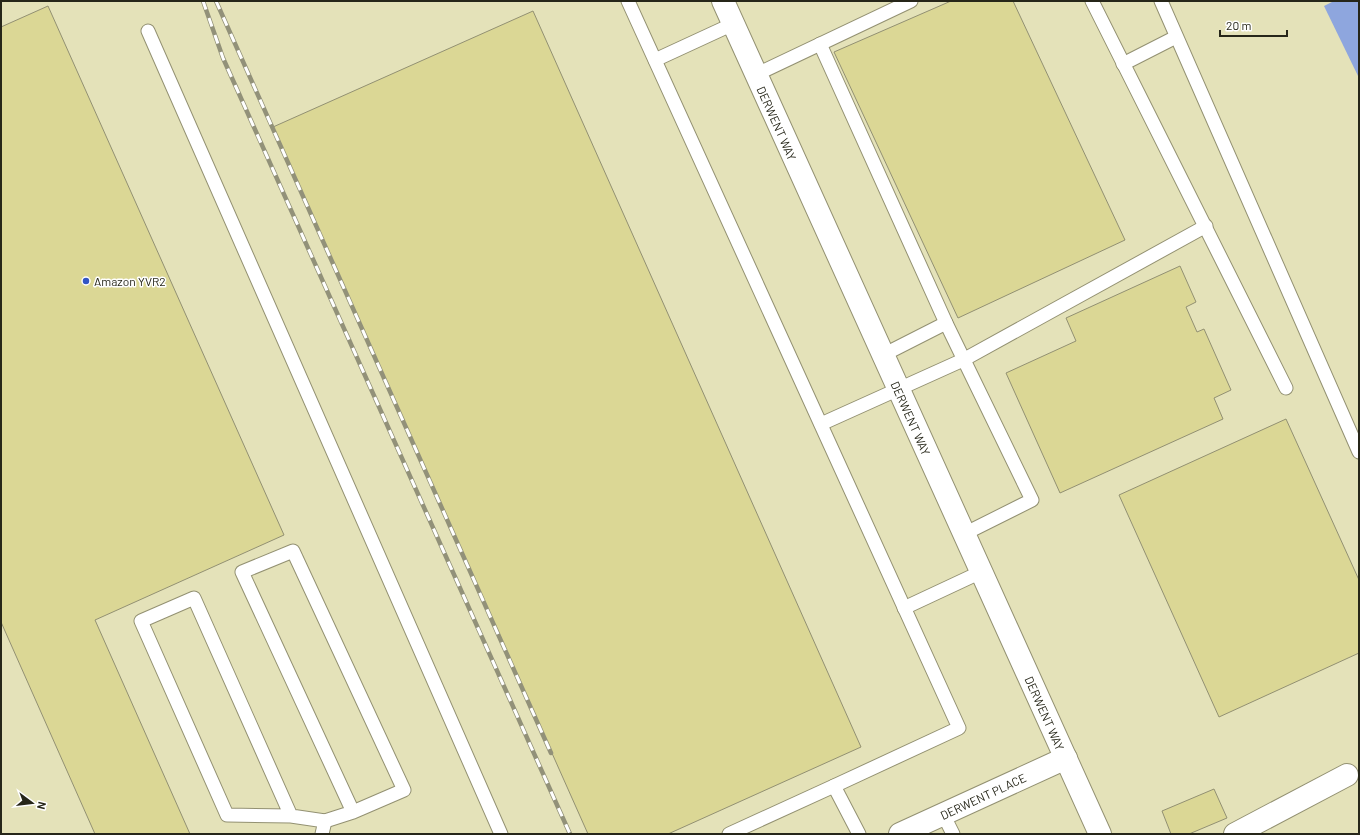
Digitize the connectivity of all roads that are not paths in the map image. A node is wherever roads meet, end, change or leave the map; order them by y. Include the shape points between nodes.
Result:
1 (628, 1) edge
2 (722, 1) edge
3 (911, 1) edge
4 (1092, 1) edge
5 (1165, 2) edge
6 (732, 24) junction
7 (148, 31) dead end
8 (1176, 37) junction
9 (820, 44) junction
10 (655, 60) junction
11 (1123, 64) junction
12 (755, 75) junction
13 (1206, 226) junction
14 (946, 323) junction
15 (882, 355) junction
16 (963, 360) junction
17 (1286, 388) dead end
18 (898, 389) junction
19 (820, 424) junction
20 (1359, 452) edge
21 (964, 534) junction
22 (981, 572) junction
23 (904, 608) junction
24 (1066, 758) junction
25 (1353, 772) edge
26 (834, 786) junction
27 (353, 812) junction
28 (943, 814) junction
29 (291, 816) junction
30 (325, 820) junction
31 (322, 834) edge
32 (501, 834) edge
33 (729, 834) edge
34 (859, 834) edge
35 (900, 834) edge
36 (953, 834) edge
37 (1100, 834) edge
38 (1235, 834) edge

1 - 10 lane
2 - 6 street, DERWENT WAY
3 - 9 lane
4 - 11 lane
5 - 8 lane
6 - 10 lane
6 - 12 street, DERWENT WAY
7 - 32 lane
8 - 11 lane
8 - 20 lane
9 - 12 lane
9 - 14 lane
10 - 19 lane
11 - 13 lane
12 - 15 street, DERWENT WAY
13 - 16 lane
13 - 17 lane
14 - 15 lane
14 - 16 lane
15 - 18 street, DERWENT WAY
16 - 18 lane
16 - 21 lane via 1032,500
18 - 19 lane
18 - 21 street, DERWENT WAY
19 - 23 lane
21 - 22 street, DERWENT WAY
22 - 23 lane
22 - 24 street, DERWENT WAY
23 - 26 lane via 959,728
24 - 28 street, DERWENT PLACE
24 - 37 street, DERWENT WAY
25 - 38 street
26 - 33 lane
26 - 34 lane
27 - 27 lane via 242,572 293,551 404,790
27 - 30 lane
28 - 35 street, DERWENT PLACE
28 - 36 lane
29 - 29 lane via 194,598 141,621 227,816
29 - 30 lane
30 - 31 lane

